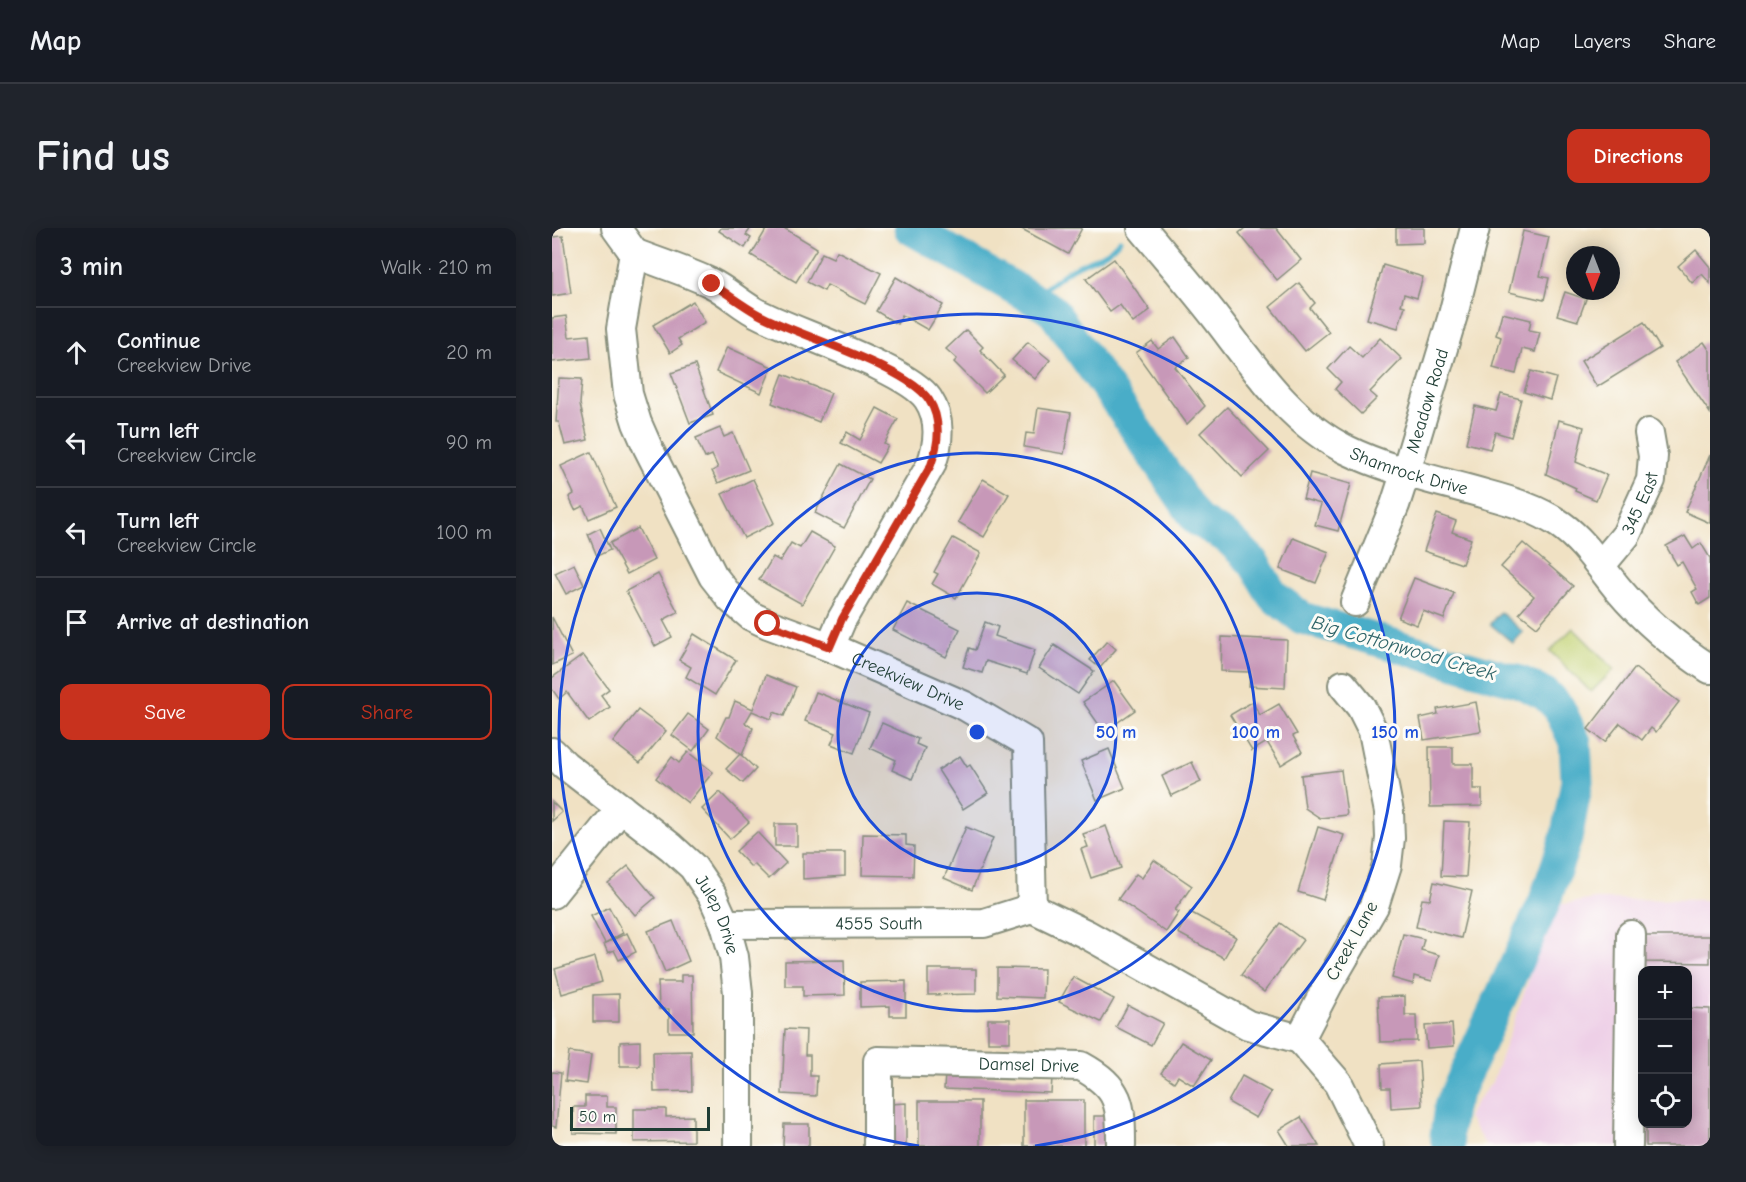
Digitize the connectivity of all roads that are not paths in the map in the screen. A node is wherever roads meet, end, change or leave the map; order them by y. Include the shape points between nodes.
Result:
1 (616, 228) edge
2 (1142, 228) edge
3 (1475, 228) edge
4 (634, 253) junction
5 (1649, 433) dead end
6 (1406, 471) junction
7 (1601, 565) junction
8 (1355, 602) dead end
9 (830, 647) junction
10 (1710, 669) edge
11 (1343, 685) dead end
12 (552, 752) edge
13 (621, 808) junction
14 (552, 894) edge
15 (1032, 908) junction
16 (725, 924) junction
17 (1631, 935) dead end
18 (1300, 1039) junction
19 (738, 1146) edge
20 (878, 1146) edge
21 (1121, 1146) edge
22 (1369, 1146) edge
23 (1628, 1146) edge

1 - 4 street
2 - 6 street, Shamrock Drive via 1289,407 1347,450
3 - 6 street, Meadow Road
4 - 9 street, Creekview Drive via 621,329 628,394 648,448 713,576 731,599 751,616
4 - 9 street via 712,284 759,315 889,371 920,389 929,400 938,432 938,447 931,465 842,619
5 - 7 street, 345 East via 1653,456 1651,480 1626,535
6 - 7 street, Shamrock Drive via 1521,504 1580,540
6 - 8 street, Meadow Road
7 - 10 street, Shamrock Drive via 1651,623
9 - 15 street, Creekview Drive via 965,706 1028,742
11 - 18 street, Creek Lane via 1361,707 1373,731 1389,812 1387,866 1374,906
12 - 13 street, Julep Drive
13 - 14 street
13 - 16 street, Julep Drive via 693,867
15 - 16 street, 4555 South via 984,923
15 - 18 street via 1248,1025
16 - 19 street, Julep Drive via 738,993
17 - 23 street
18 - 22 street via 1338,1083
20 - 21 street, Damsel Drive via 878,1061 1082,1066 1117,1095

